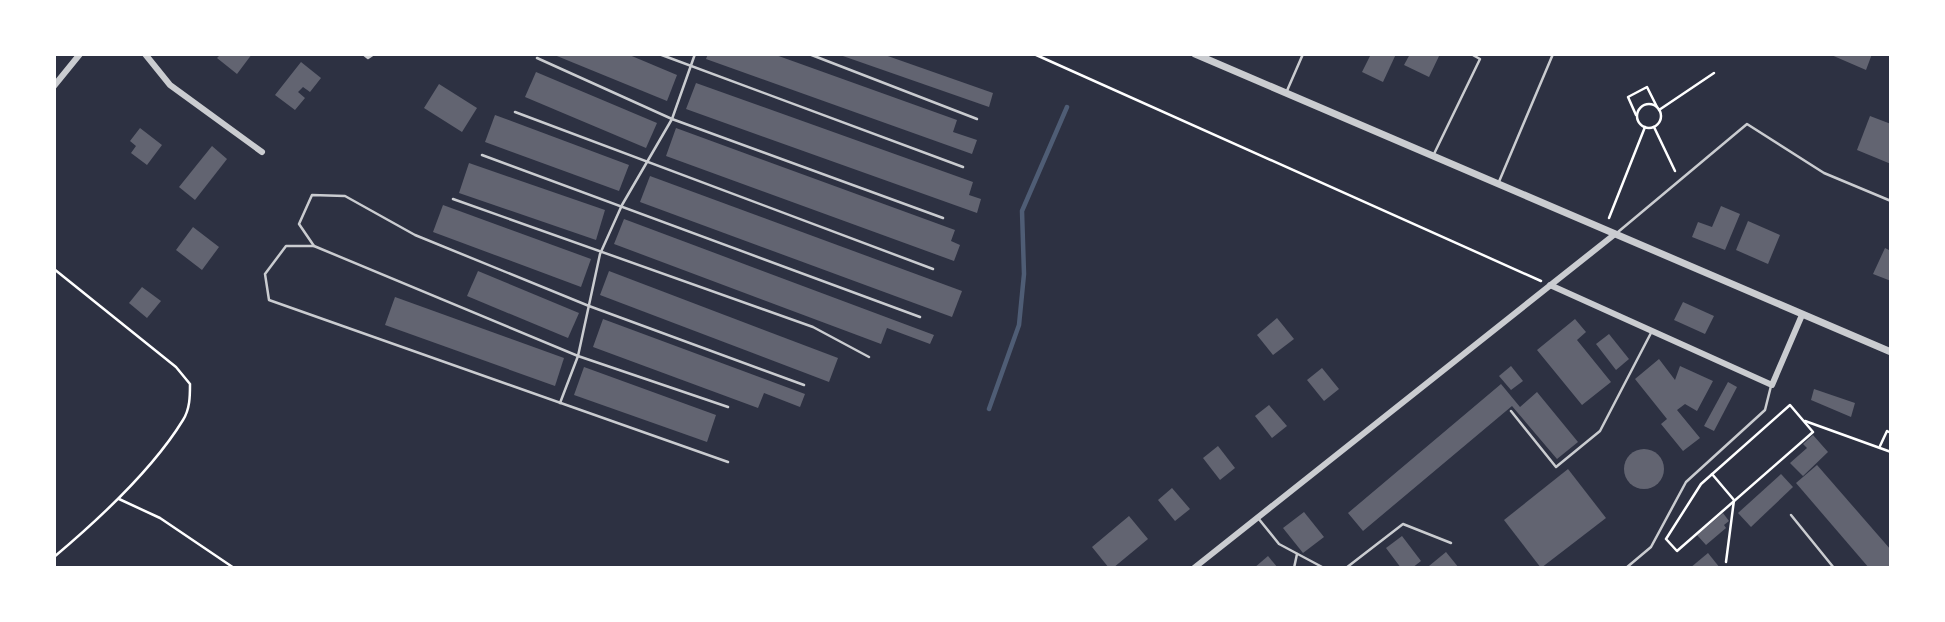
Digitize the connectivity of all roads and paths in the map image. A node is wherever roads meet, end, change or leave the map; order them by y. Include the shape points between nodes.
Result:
1 (80, 54) edge
2 (145, 54) edge
3 (363, 54) edge
4 (374, 54) edge
5 (659, 54) edge
6 (695, 54) edge
7 (809, 54) edge
8 (1034, 54) edge
9 (1195, 54) edge
10 (1303, 54) edge
11 (1471, 54) edge
12 (1553, 54) edge
13 (537, 58) dead end
14 (689, 67) junction
15 (1714, 73) dead end
16 (54, 86) edge
17 (1286, 93) junction
18 (1658, 108) junction
19 (514, 112) dead end
20 (1637, 117) junction
21 (672, 118) junction
22 (977, 119) dead end
23 (1645, 127) junction
24 (1654, 127) junction
25 (262, 152) dead end
26 (482, 155) dead end
27 (1433, 156) junction
28 (648, 163) junction
29 (963, 167) dead end
30 (1679, 181) junction
31 (1498, 184) junction
32 (453, 199) dead end
33 (1891, 201) edge
34 (622, 205) junction
35 (943, 218) dead end
36 (1605, 230) junction
37 (1615, 234) junction
38 (314, 246) junction
39 (600, 254) junction
40 (54, 269) edge
41 (933, 269) dead end
42 (1550, 285) junction
43 (589, 306) junction
44 (1802, 315) junction
45 (920, 317) dead end
46 (1651, 331) junction
47 (1891, 352) edge
48 (578, 356) junction
49 (869, 357) dead end
50 (804, 385) dead end
51 (1772, 385) junction
52 (561, 403) junction
53 (728, 407) dead end
54 (1511, 411) dead end
55 (1802, 420) junction
56 (1891, 433) edge
57 (1880, 446) junction
58 (1891, 452) edge
59 (728, 462) dead end
60 (1712, 474) junction
61 (119, 499) junction
62 (1734, 500) junction
63 (1791, 515) dead end
64 (1257, 517) junction
65 (1451, 543) dead end
66 (1297, 553) junction
67 (54, 557) edge
68 (1726, 562) dead end
69 (234, 568) edge
70 (1194, 568) edge
71 (1294, 568) edge
72 (1324, 568) edge
73 (1346, 568) edge
74 (1626, 568) edge
75 (1834, 568) edge

1 - 16 street
2 - 25 street via 170,85
3 - 4 lane via 368,58
5 - 14 lane
6 - 14 lane
7 - 22 lane
8 - 42 path
9 - 17 street
10 - 17 lane
11 - 27 lane via 1480,59
12 - 31 lane
13 - 21 lane
14 - 21 lane
14 - 29 lane
15 - 18 path
17 - 27 street
18 - 20 path via 1642,106
18 - 20 path via 1647,87 1628,97
18 - 24 path via 1660,122
19 - 28 lane
20 - 23 path
21 - 28 lane
21 - 35 lane
23 - 24 path
23 - 36 path
24 - 30 path
26 - 34 lane
27 - 31 street
28 - 34 lane
28 - 41 lane
30 - 33 lane via 1747,124 1824,173
30 - 37 lane
31 - 36 street
32 - 39 lane
34 - 39 lane
34 - 45 lane
36 - 37 street
37 - 42 street
37 - 44 street
38 - 43 lane via 299,224 312,195 345,196 415,235
38 - 48 lane
38 - 52 lane via 286,246 265,275 270,300
39 - 43 lane
39 - 49 lane via 813,327
40 - 61 path via 176,367 190,384 184,419
42 - 46 street
42 - 64 street
43 - 48 lane
43 - 50 lane
44 - 47 street
44 - 51 street
46 - 51 street
46 - 54 lane via 1600,431 1556,467
48 - 52 lane
48 - 53 lane
51 - 74 lane via 1765,410 1686,482 1651,547
52 - 59 lane
55 - 57 path
55 - 60 path via 1790,405
55 - 62 path via 1813,432
56 - 57 path via 1887,431
57 - 58 path
60 - 62 path
60 - 62 path via 1666,539 1677,551
61 - 67 path
61 - 69 path via 160,518
62 - 68 path
63 - 75 lane
64 - 66 lane via 1279,544
64 - 70 street
65 - 73 lane via 1403,524
66 - 71 lane
66 - 72 lane

